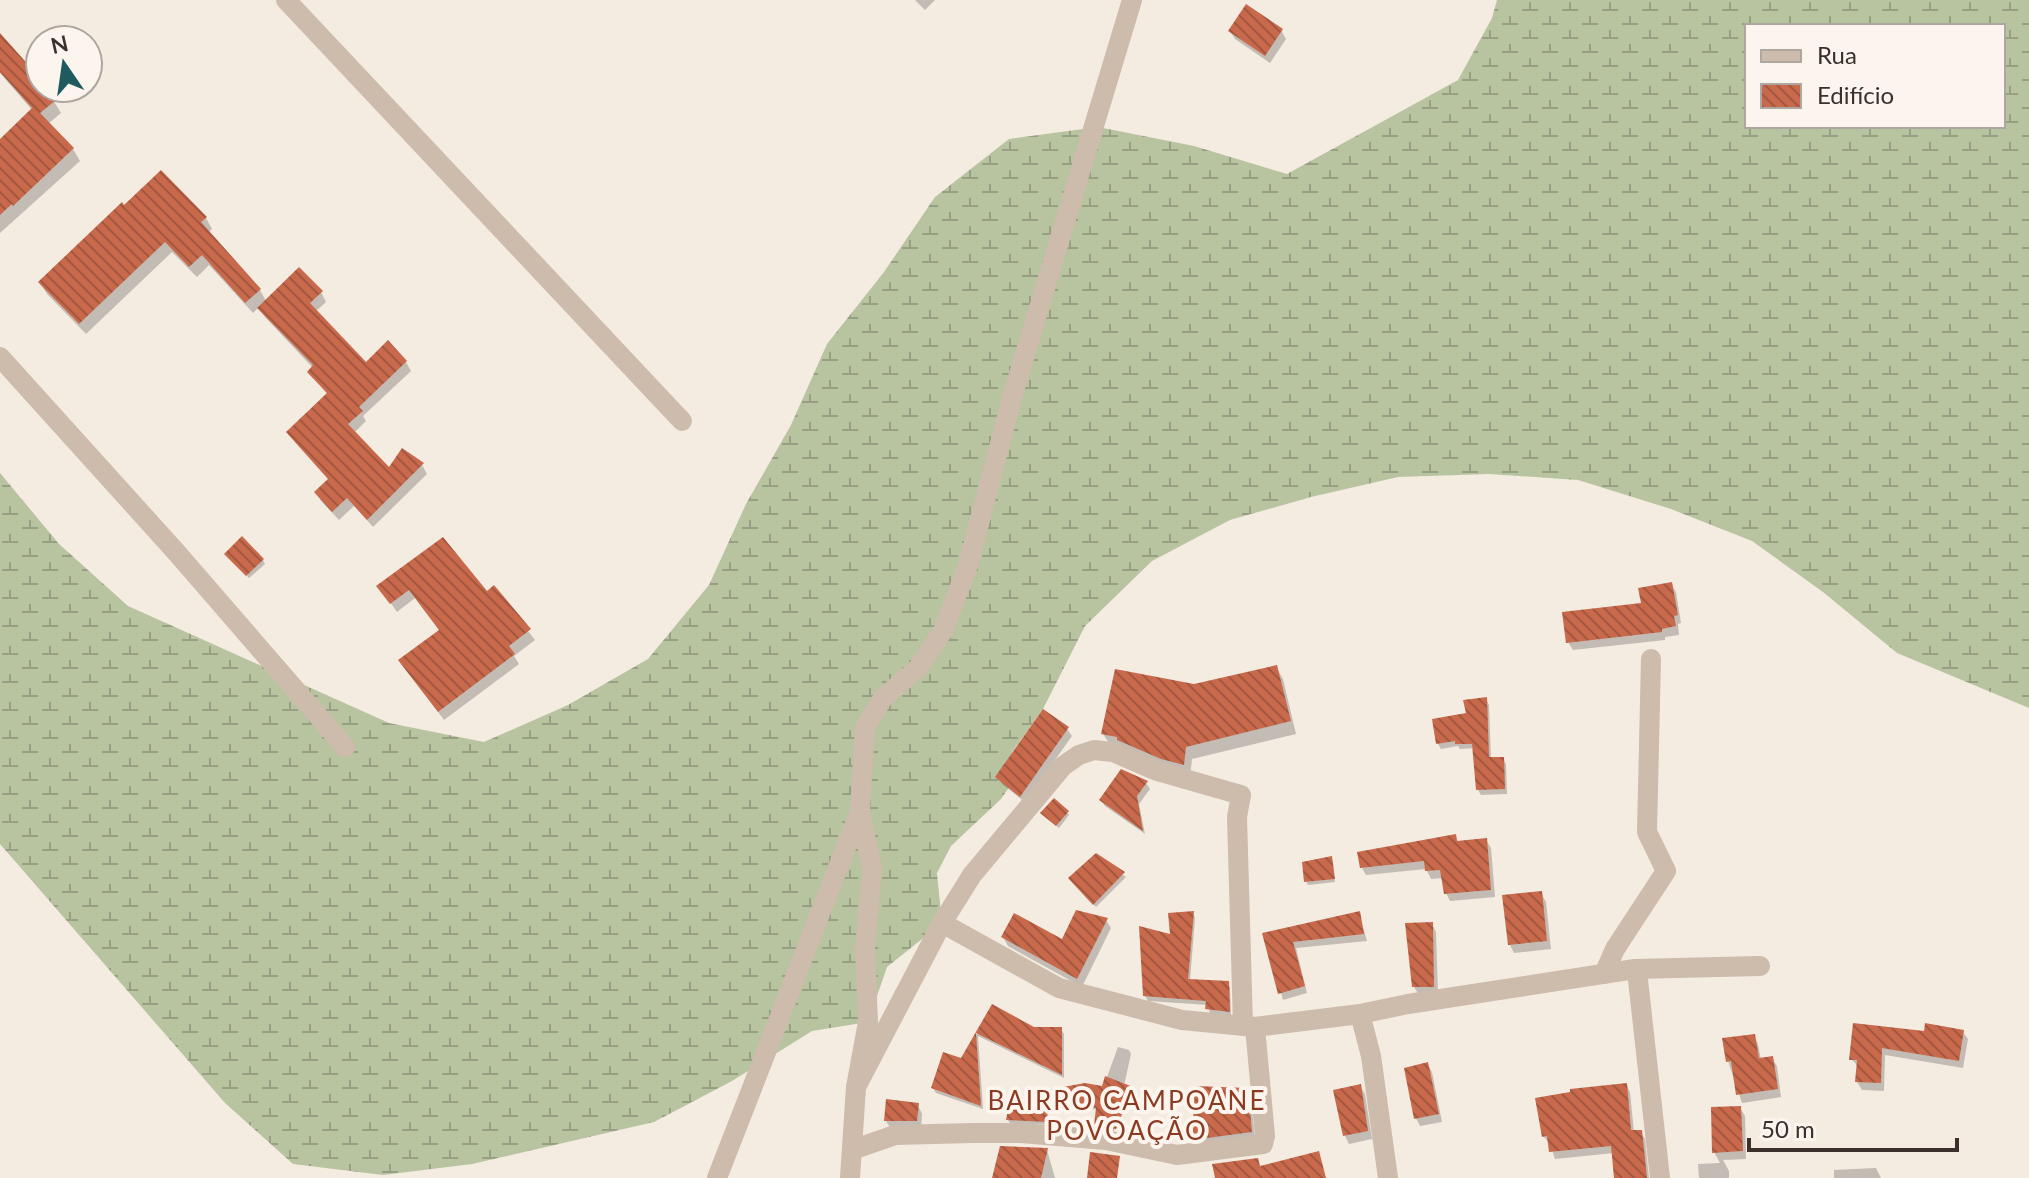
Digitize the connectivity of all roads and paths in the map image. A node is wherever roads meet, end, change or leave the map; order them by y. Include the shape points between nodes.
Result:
1 (286, 0) edge
2 (1132, 0) edge
3 (0, 357) edge
4 (682, 421) dead end
5 (1651, 659) dead end
6 (345, 747) dead end
7 (860, 811) junction
8 (942, 923) junction
9 (1760, 966) dead end
10 (1637, 971) junction
11 (1604, 974) junction
12 (1360, 1014) junction
13 (1249, 1026) junction
14 (856, 1087) junction
15 (852, 1150) junction
16 (717, 1178) edge
17 (850, 1178) edge
18 (1388, 1178) edge
19 (1660, 1178) edge

1 - 4 street
2 - 7 street via 1013,394 968,565 943,631 918,668 883,698 865,727
3 - 6 street
5 - 11 street via 1647,832 1666,871
7 - 14 street via 872,868 865,949 868,1022
7 - 16 street
8 - 13 street via 1059,988 1182,1020
8 - 13 street via 972,875 1063,766 1094,750 1133,758 1157,771 1241,795 1237,817
8 - 14 street
9 - 10 street
10 - 11 street
10 - 19 street
11 - 12 street
12 - 13 street
12 - 18 street
13 - 15 street via 1263,1144 1177,1155 1106,1140 972,1133 895,1135
14 - 15 street
15 - 17 street

